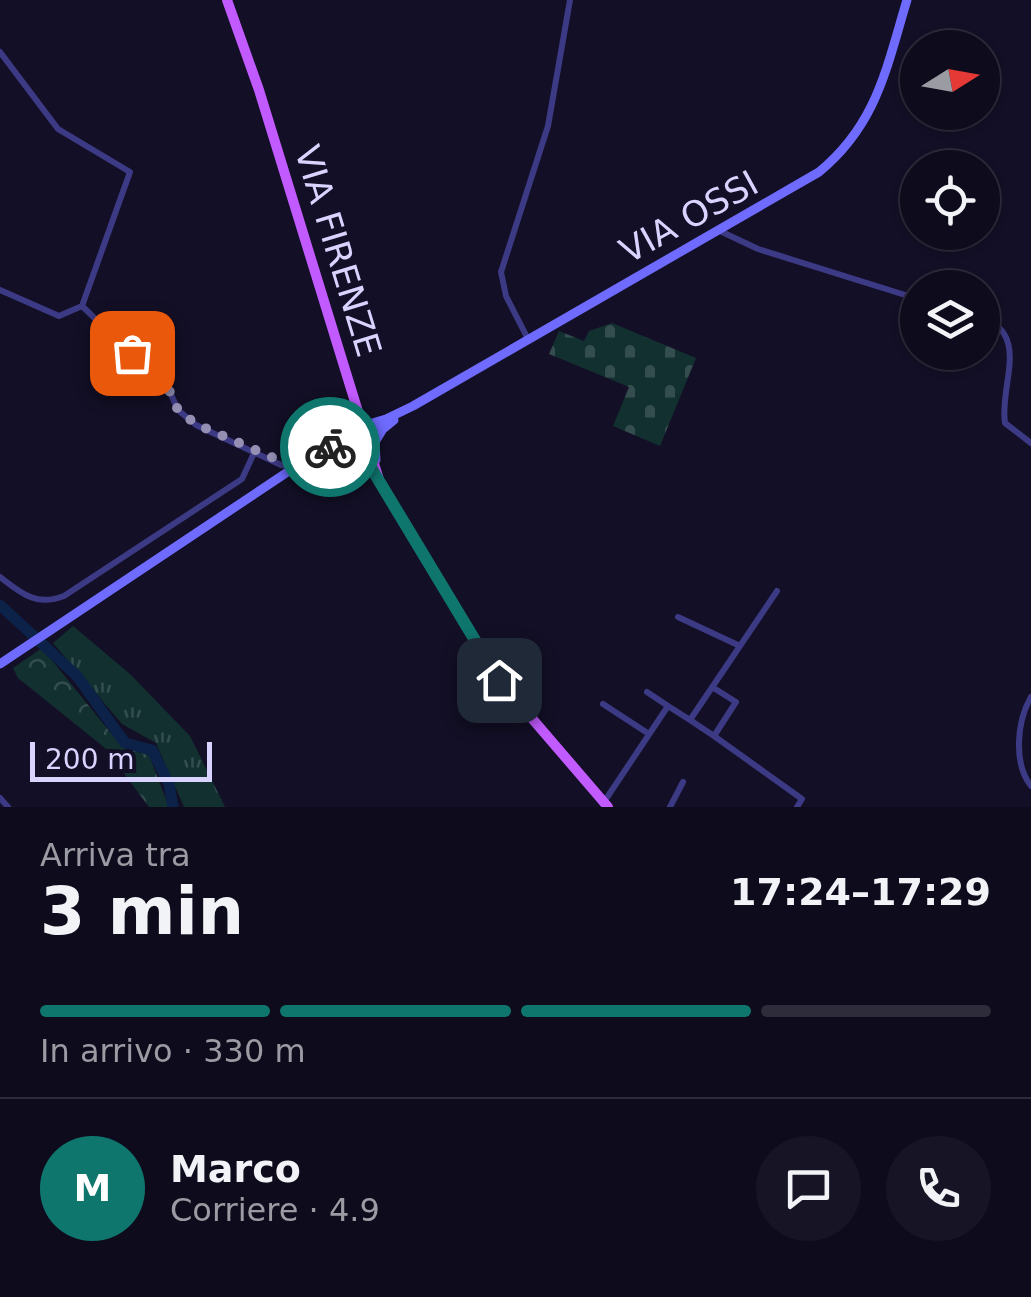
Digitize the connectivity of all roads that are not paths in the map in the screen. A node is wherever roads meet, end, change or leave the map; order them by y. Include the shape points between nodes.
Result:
1 (227, 0) edge
2 (570, 0) edge
3 (907, 0) edge
4 (0, 52) edge
5 (720, 232) junction
6 (0, 290) edge
7 (900, 293) edge
8 (82, 306) junction
9 (1000, 329) edge
10 (528, 339) junction
11 (354, 396) junction
12 (380, 425) junction
13 (364, 431) junction
14 (342, 432) junction
15 (1031, 443) edge
16 (344, 445) junction
17 (319, 451) junction
18 (254, 453) junction
19 (294, 467) junction
20 (380, 483) junction
21 (0, 576) edge
22 (777, 590) dead end
23 (678, 617) dead end
24 (740, 646) junction
25 (0, 664) edge
26 (712, 687) junction
27 (646, 692) dead end
28 (1031, 697) edge
29 (603, 704) dead end
30 (668, 706) junction
31 (690, 720) junction
32 (649, 734) junction
33 (714, 736) junction
34 (684, 782) dead end
35 (1031, 786) edge
36 (0, 798) edge
37 (606, 804) edge
38 (8, 807) edge
39 (670, 807) edge
40 (797, 807) edge

1 - 11 main road, VIA FIRENZE
2 - 10 street via 548,126 502,272
3 - 5 street, VIA OSSI via 858,135 820,172
4 - 8 street via 58,129 130,172
5 - 7 street
5 - 10 street, VIA OSSI
6 - 8 street via 59,316
8 - 18 street via 169,390 178,410
9 - 15 street via 1020,353 1005,423
10 - 12 street, VIA OSSI
11 - 12 street
11 - 13 main road, VIA FIRENZE
11 - 14 street
12 - 13 street, VIA OSSI
12 - 20 street via 374,452
13 - 14 street
13 - 16 street
13 - 20 main road, VIA FIRENZE
14 - 17 street
16 - 17 street
16 - 20 street via 364,456
17 - 19 street
18 - 19 street
18 - 21 street via 242,479 64,596 28,598
19 - 25 street
20 - 37 main road, VIA FIRENZE via 499,680
22 - 24 street
23 - 24 street
24 - 26 street
26 - 31 street
26 - 33 street via 736,702
27 - 30 street
28 - 35 street via 1019,727
29 - 32 street
30 - 31 street
30 - 32 street
31 - 33 street
32 - 37 street
33 - 40 street via 802,799
34 - 39 street
36 - 38 street

